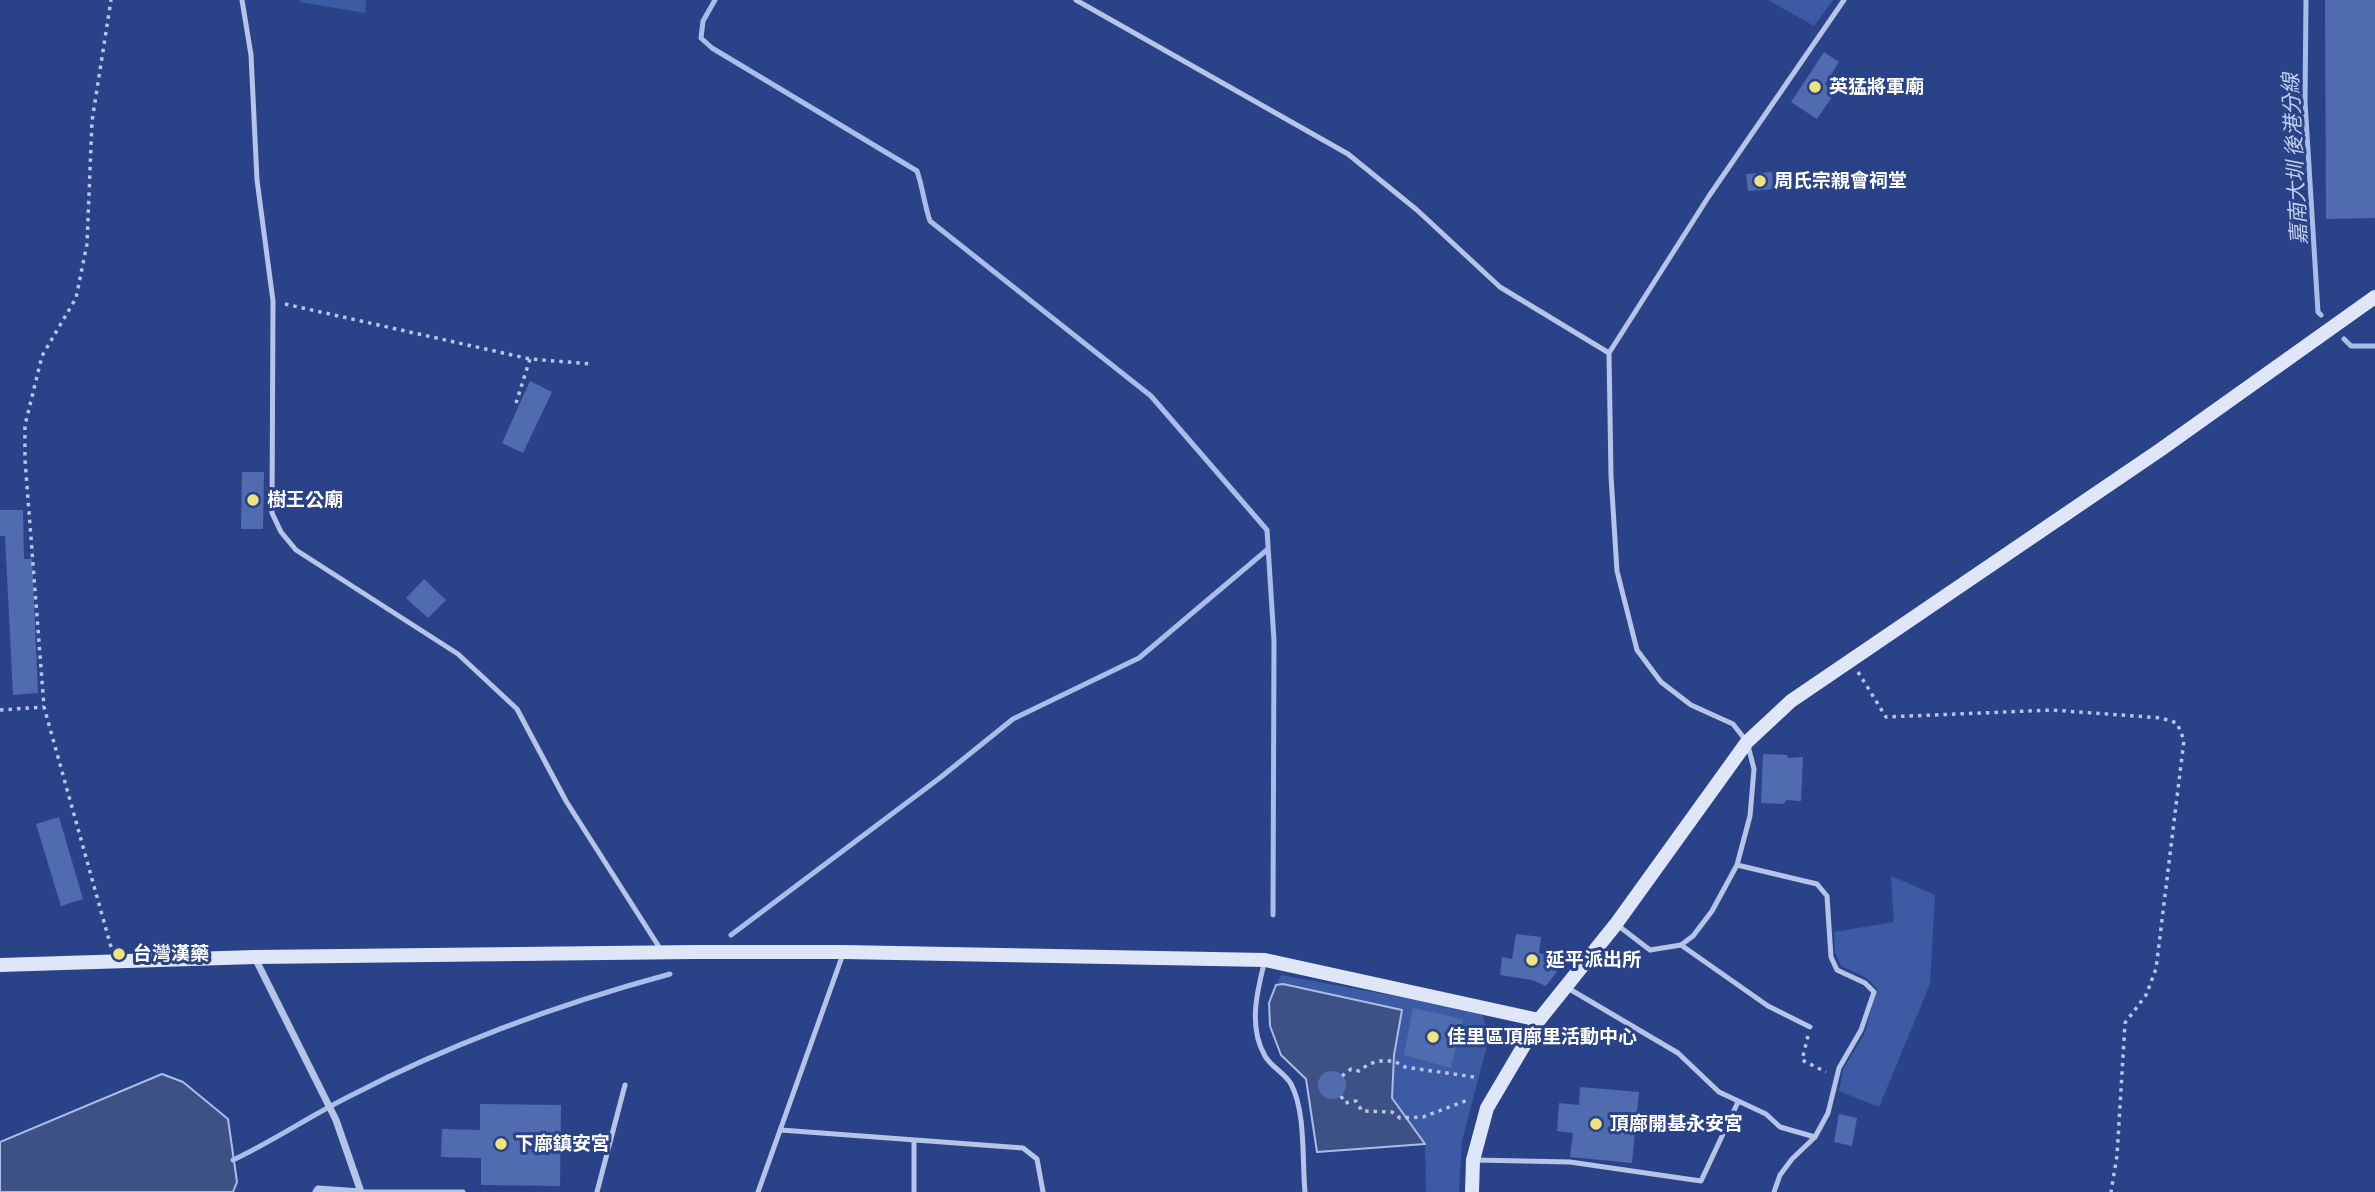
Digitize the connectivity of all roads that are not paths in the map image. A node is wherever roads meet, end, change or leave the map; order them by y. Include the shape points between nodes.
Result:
1 (242, 0) edge
2 (1076, 0) edge
3 (1844, 0) edge
4 (2375, 297) edge
5 (1609, 353) junction
6 (1747, 742) junction
7 (1737, 865) junction
8 (1616, 924) junction
9 (1681, 945) junction
10 (843, 952) junction
11 (663, 953) junction
12 (255, 957) junction
13 (1265, 960) junction
14 (0, 965) edge
15 (1564, 986) junction
16 (1539, 1020) junction
17 (1810, 1027) road end
18 (625, 1086) dead end
19 (1738, 1102) junction
20 (780, 1130) junction
21 (1815, 1137) junction
22 (914, 1140) junction
23 (1473, 1160) junction
24 (316, 1192) edge
25 (360, 1192) edge
26 (463, 1192) edge
27 (597, 1192) edge
28 (758, 1192) edge
29 (914, 1192) edge
30 (1043, 1192) edge
31 (1304, 1192) edge
32 (1472, 1192) edge
33 (1774, 1192) edge

1 - 11 lane via 251,55 257,180 273,301 272,513 296,550 458,654 517,709 566,801
2 - 5 lane via 1348,153 1500,287
3 - 5 lane via 1709,196
4 - 6 street via 2160,450 1791,701
5 - 6 lane via 1617,571 1637,650 1661,682 1691,705 1732,724
6 - 7 lane via 1754,769 1751,816
6 - 8 street
7 - 9 lane via 1712,911
7 - 21 lane via 1817,884 1827,896 1831,957 1837,970 1874,992 1861,1030 1839,1068 1828,1113
8 - 9 lane via 1650,950
8 - 15 street
9 - 17 lane via 1769,1006
10 - 11 street
10 - 13 street
10 - 20 lane
11 - 12 street
12 - 14 street
12 - 25 street via 336,1120
13 - 16 street
13 - 31 lane via 1255,999 1258,1037 1265,1057 1290,1083 1299,1109
15 - 16 street
15 - 19 lane via 1678,1053 1719,1092
16 - 23 street via 1487,1108
18 - 27 lane
19 - 21 lane via 1766,1114 1780,1127
19 - 23 lane via 1701,1181 1570,1162
20 - 22 lane
20 - 28 lane
21 - 33 lane via 1786,1167
22 - 29 lane
22 - 30 lane via 1023,1148 1037,1159
23 - 32 street
24 - 25 street
25 - 26 lane

